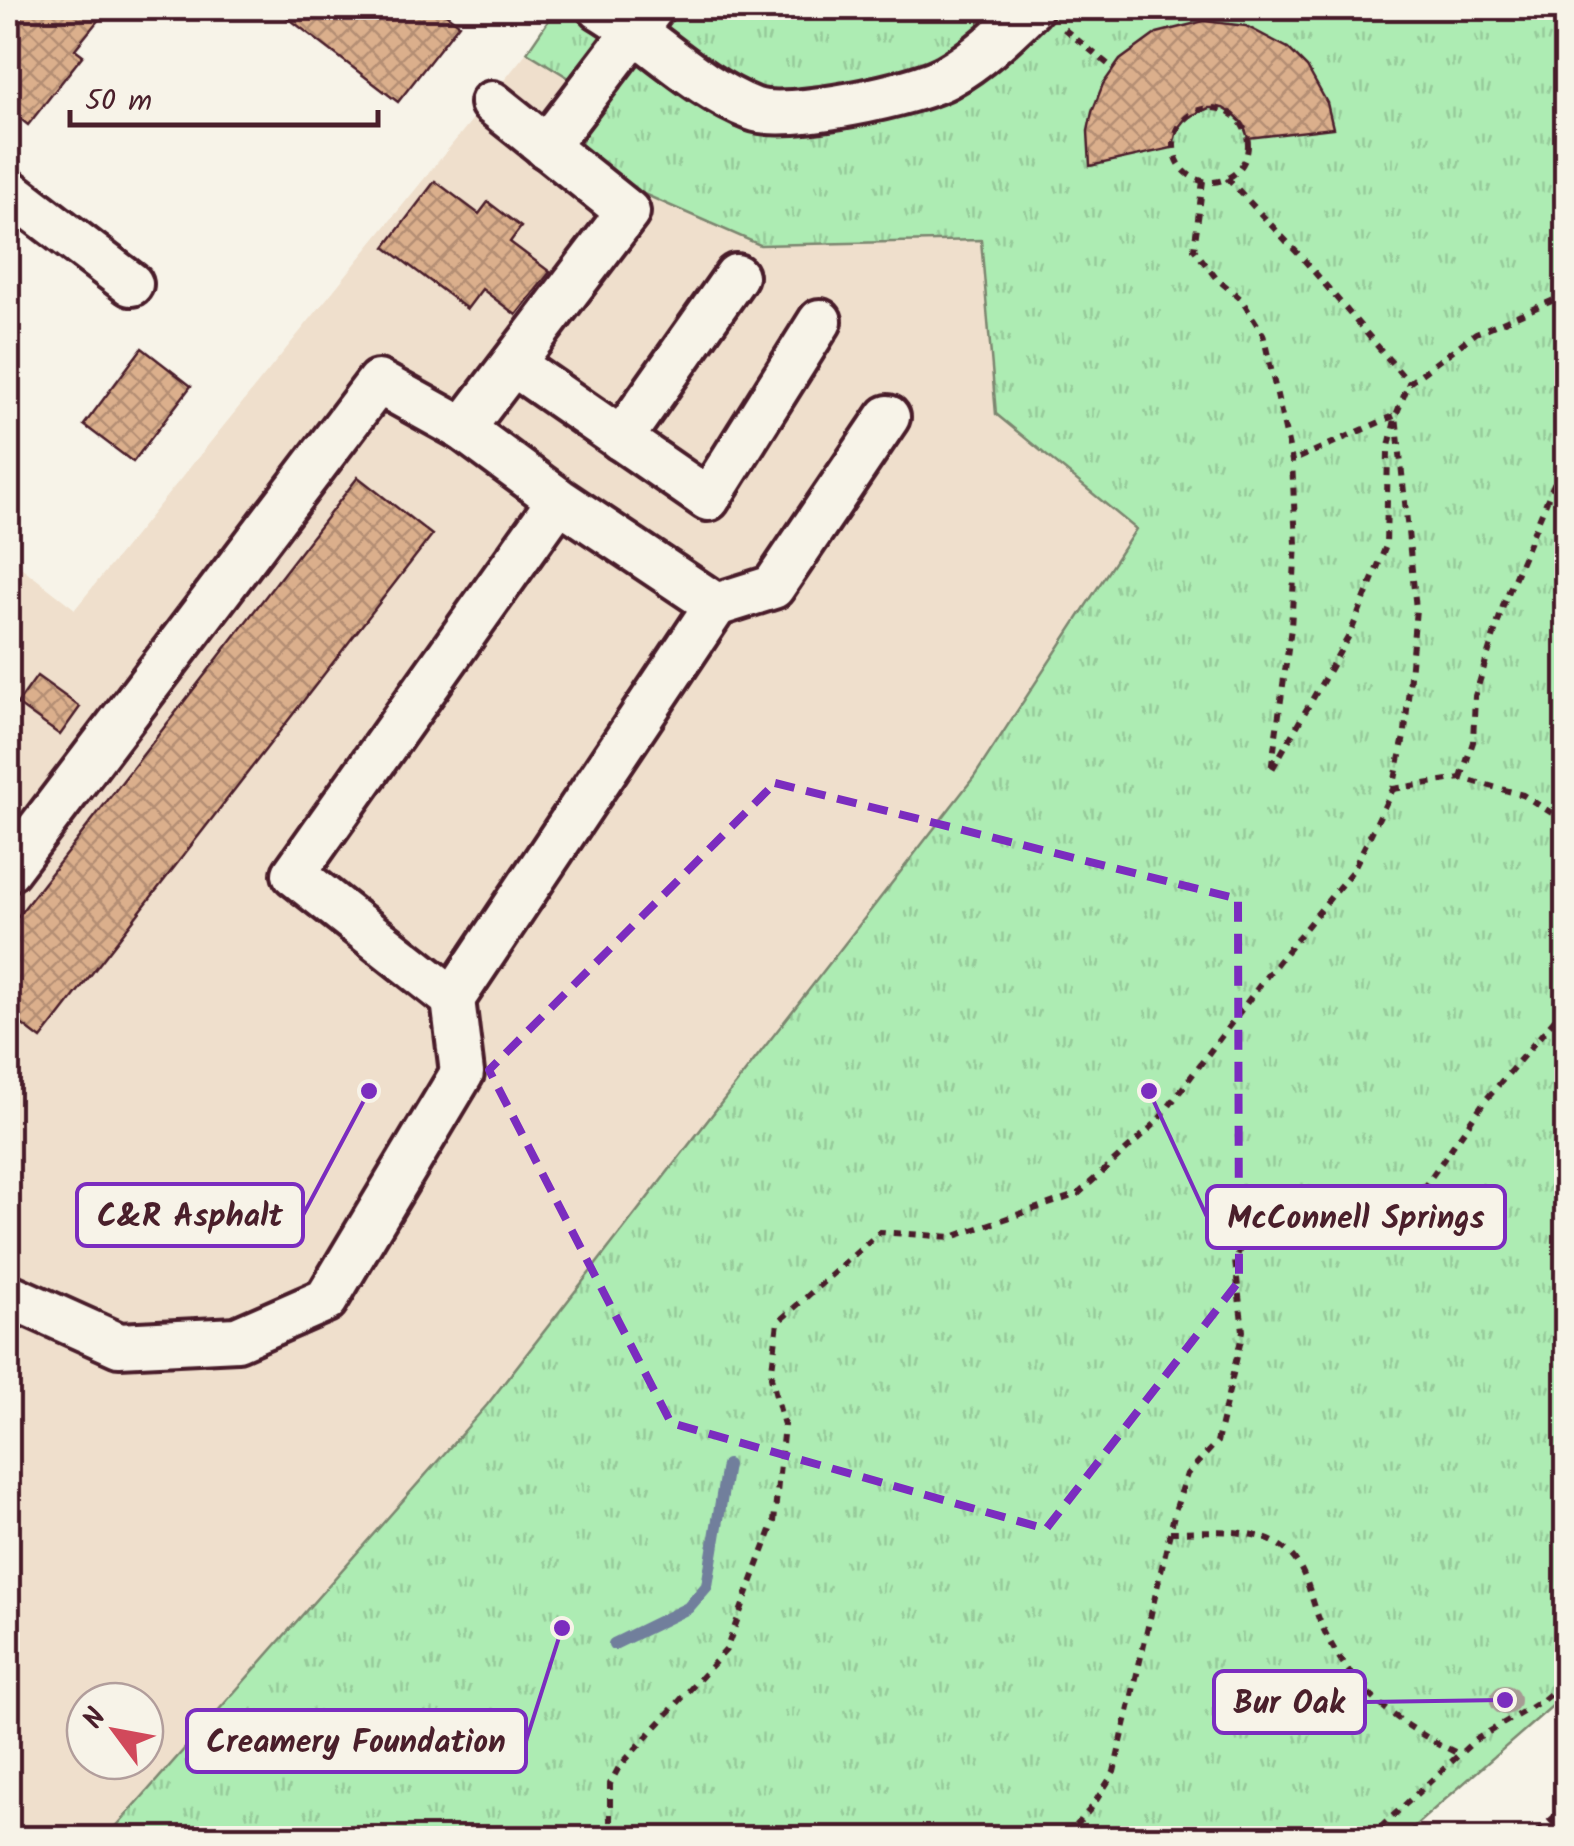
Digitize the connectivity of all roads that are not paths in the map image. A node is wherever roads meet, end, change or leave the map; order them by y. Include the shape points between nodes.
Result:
1 (600, 8) edge
2 (1044, 16) edge
3 (644, 19) edge
4 (492, 104) dead end
5 (546, 147) junction
6 (8, 190) edge
7 (736, 276) dead end
8 (131, 284) dead end
9 (820, 322) dead end
10 (513, 364) junction
11 (888, 416) dead end
12 (463, 429) junction
13 (621, 439) junction
14 (559, 500) junction
15 (716, 606) junction
16 (8, 870) edge
17 (454, 999) junction
18 (8, 1295) edge

1 - 3 street
2 - 3 street via 944,79 844,108 757,111 700,81
3 - 5 street
4 - 5 street
5 - 10 street via 628,212
6 - 8 street
7 - 13 street
9 - 13 street via 708,500
10 - 12 street
10 - 13 street
11 - 15 street via 773,587
12 - 14 street
12 - 16 street via 378,382
14 - 15 street
14 - 17 street via 294,874
15 - 17 street
17 - 18 street via 462,1073 326,1300 237,1339 119,1345

